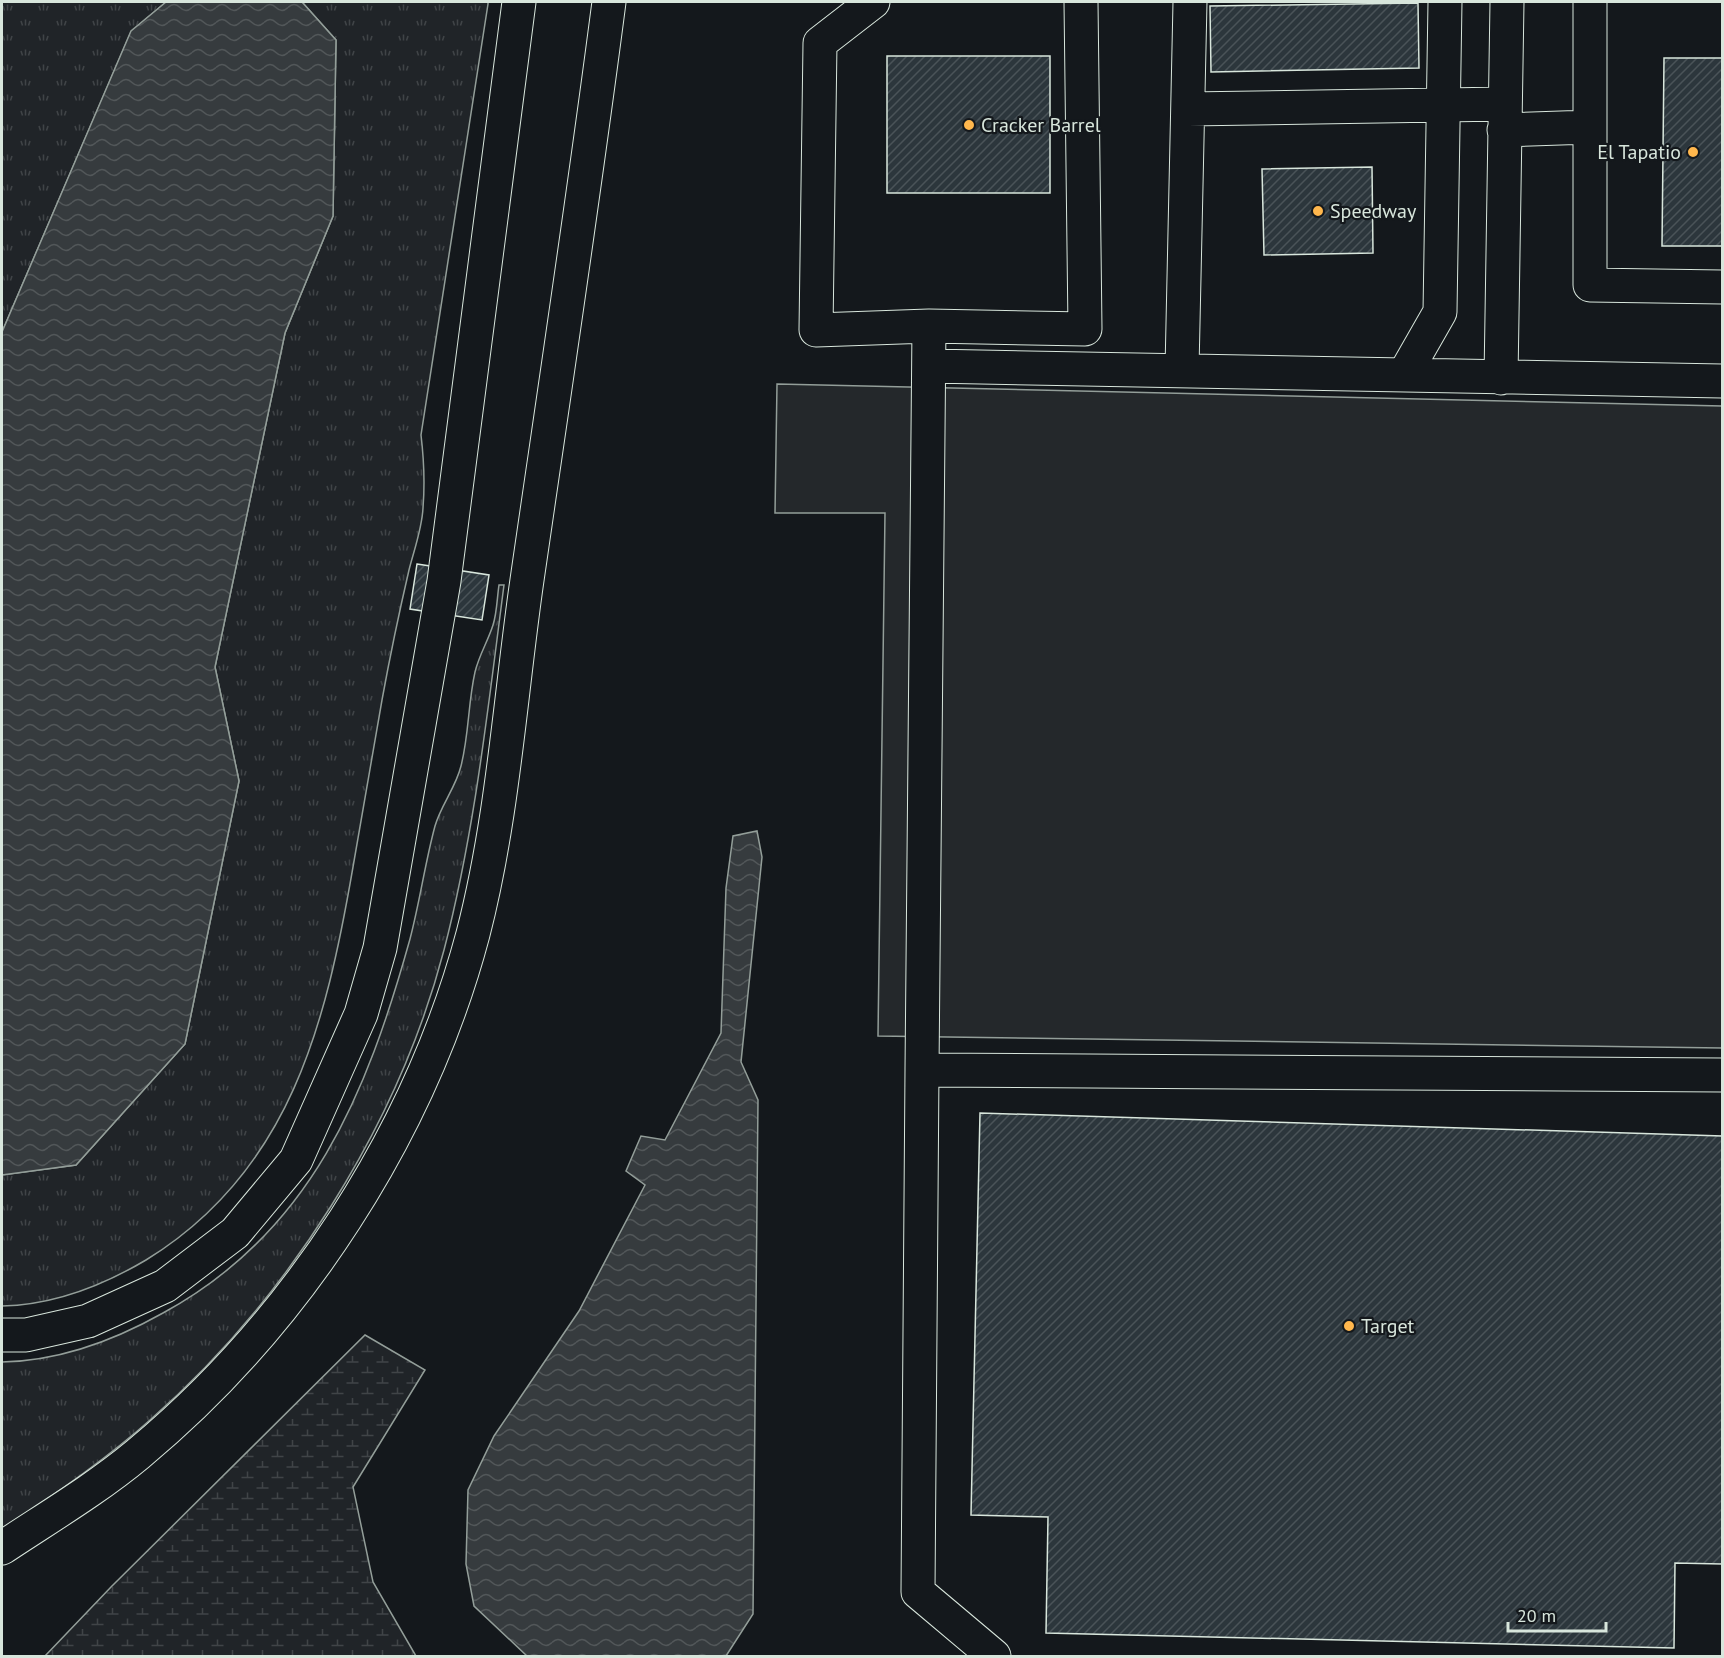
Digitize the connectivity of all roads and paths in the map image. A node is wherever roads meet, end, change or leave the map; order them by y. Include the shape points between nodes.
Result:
1 (609, 2) edge
2 (873, 2) edge
3 (1081, 2) edge
4 (1190, 2) edge
5 (1446, 2) edge
6 (1507, 2) edge
7 (1590, 2) edge
8 (515, 8) edge
9 (1444, 106) junction
10 (1188, 109) junction
11 (1505, 117) junction
12 (1590, 127) junction
13 (1722, 287) edge
14 (929, 326) junction
15 (930, 366) junction
16 (1182, 369) junction
17 (1404, 375) junction
18 (1501, 378) junction
19 (1722, 381) edge
20 (922, 1070) junction
21 (1722, 1075) edge
22 (2, 1335) edge
23 (2, 1548) edge
24 (994, 1656) edge

1 - 23 main road via 515,662 497,815 473,934 429,1063 370,1180 260,1334 137,1454
2 - 14 main road via 820,43 816,330
3 - 14 main road via 1085,329
4 - 10 main road
5 - 9 main road
6 - 11 main road
7 - 12 main road
8 - 22 main road via 444,581 380,948 361,1014 296,1160 235,1233 165,1286 88,1321 26,1335
9 - 10 main road
9 - 11 main road
9 - 17 main road via 1440,312
10 - 16 main road
11 - 12 main road
11 - 18 main road
12 - 13 main road via 1590,285
14 - 15 main road
15 - 16 main road
15 - 20 main road
16 - 17 main road
17 - 18 main road
18 - 19 main road
20 - 21 main road
20 - 24 main road via 918,1592

